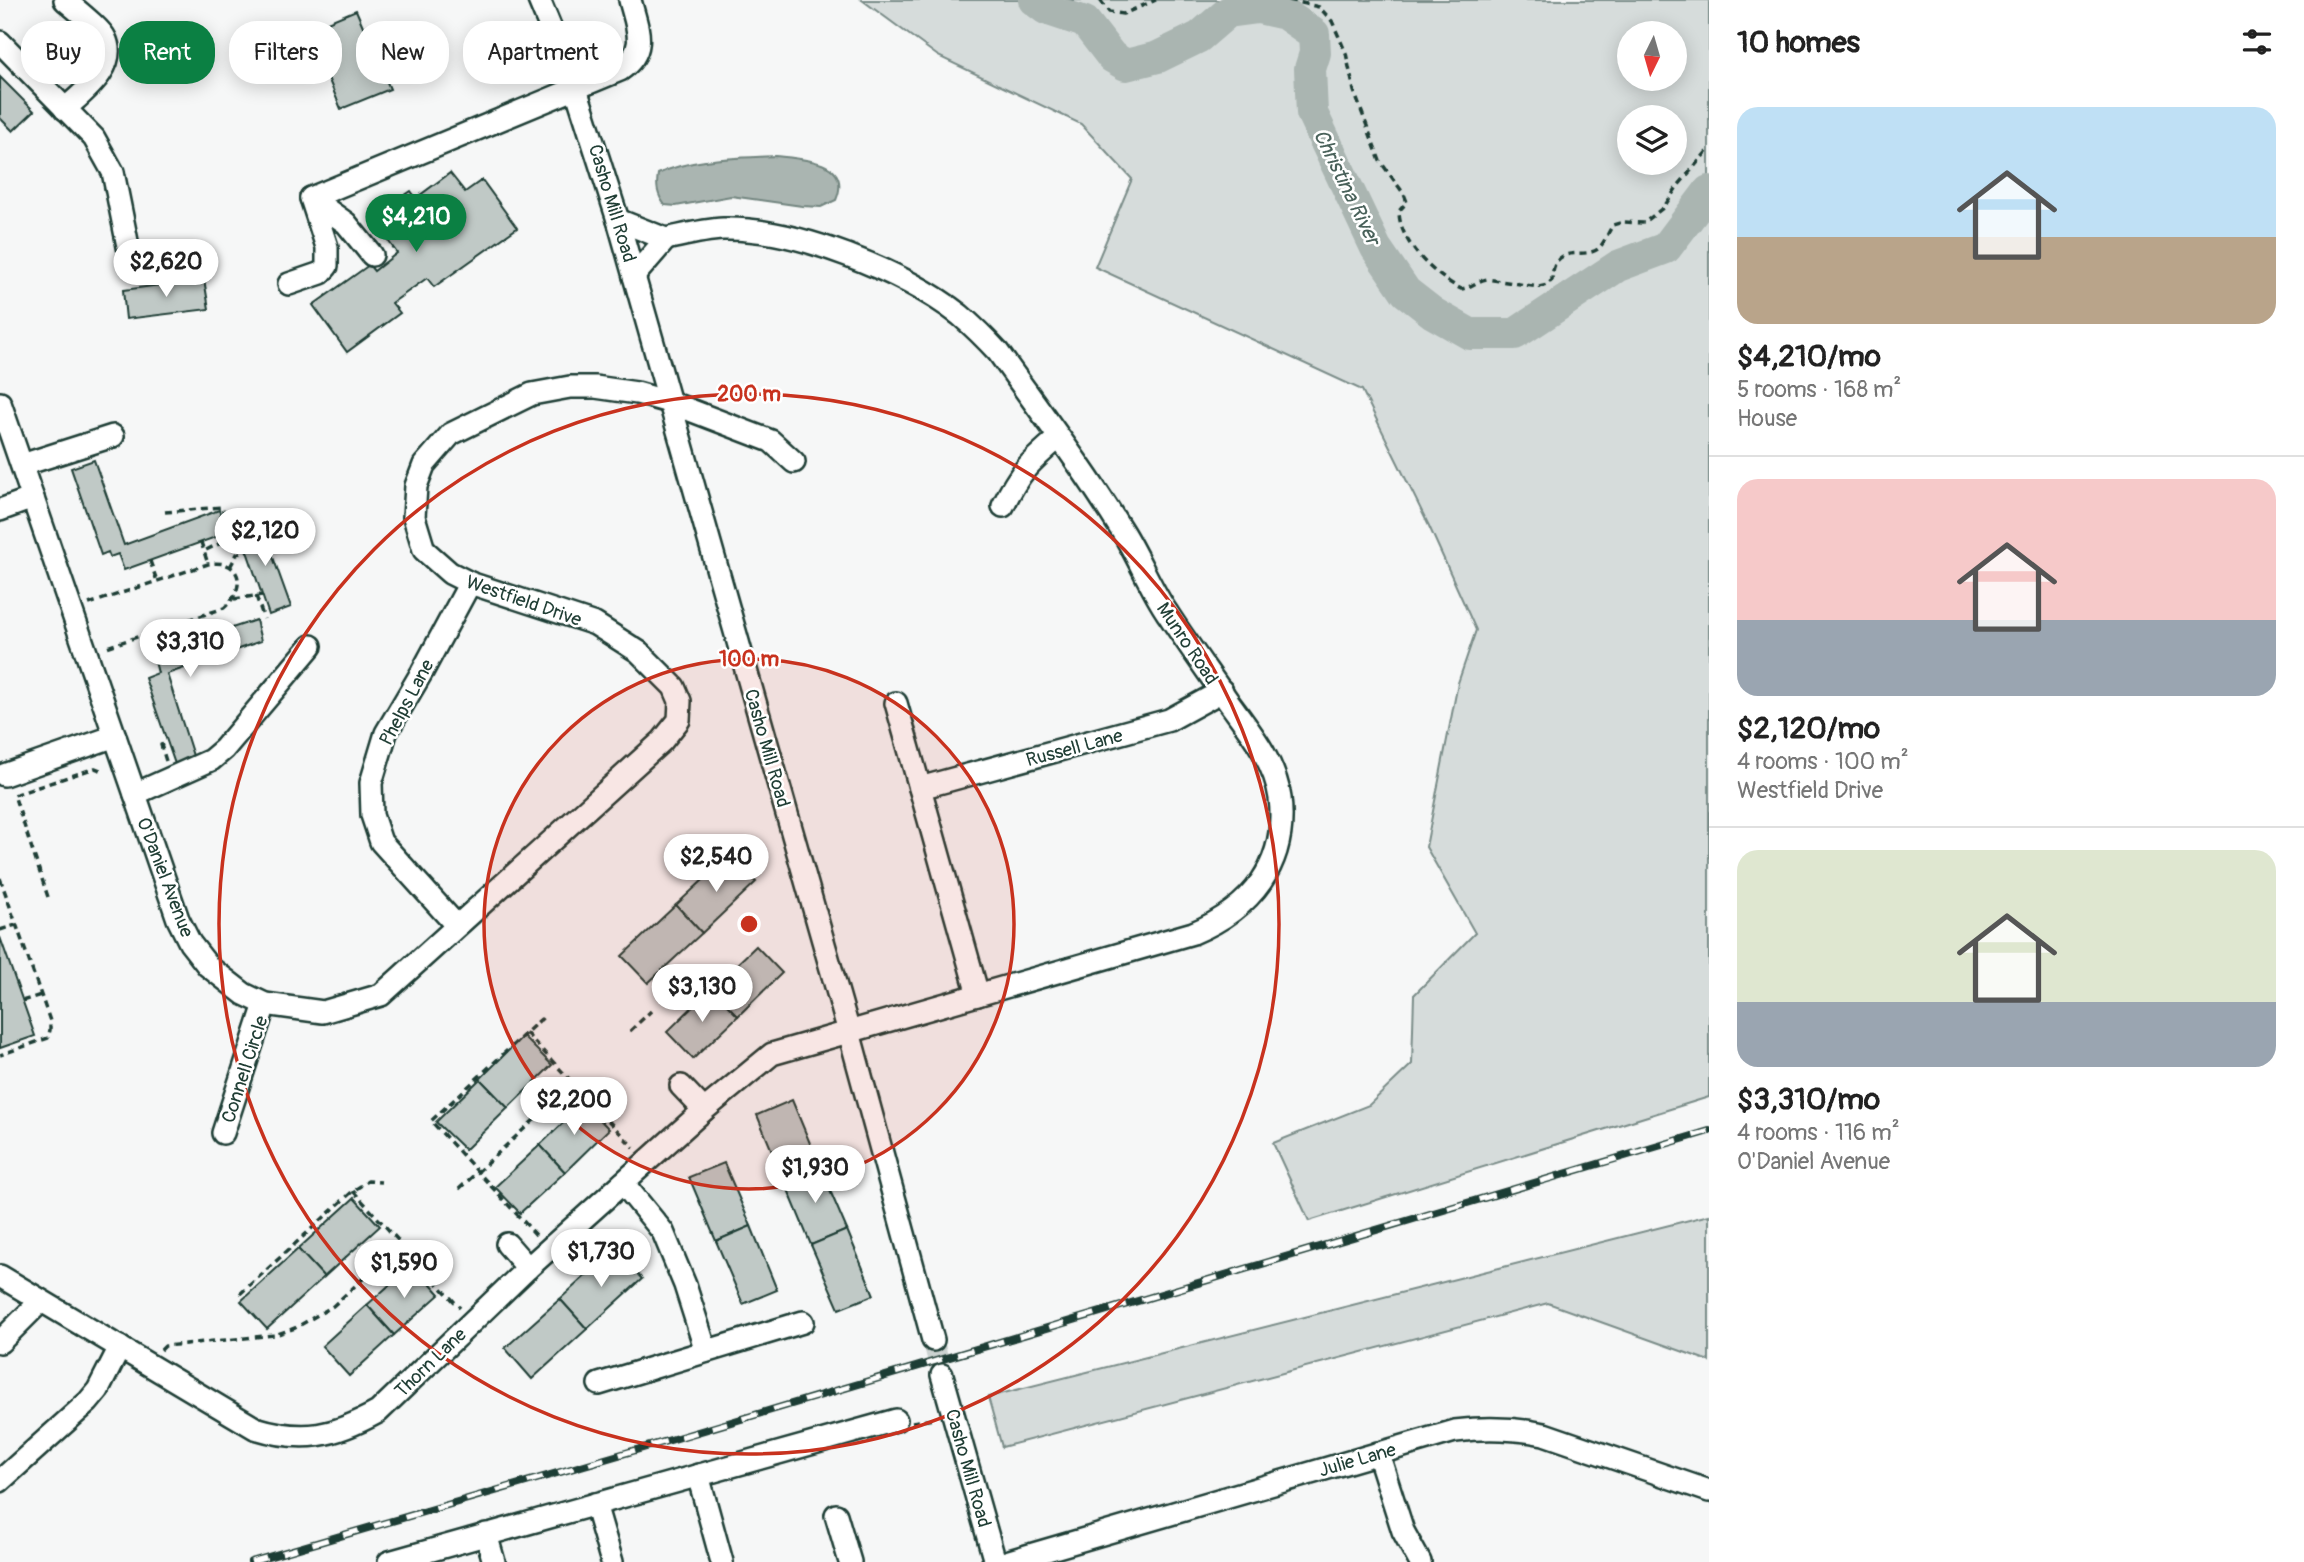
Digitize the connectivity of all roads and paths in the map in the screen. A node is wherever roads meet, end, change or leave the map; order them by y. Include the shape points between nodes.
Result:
1 (65, 0) edge
2 (539, 0) edge
3 (630, 0) edge
4 (1100, 0) edge
5 (1156, 0) edge
6 (1289, 0) edge
7 (0, 42) edge
8 (576, 89) junction
9 (65, 109) junction
10 (1709, 149) edge
11 (311, 198) junction
12 (618, 220) junction
13 (666, 239) junction
14 (372, 255) dead end
15 (132, 266) dead end
16 (634, 276) junction
17 (289, 284) dead end
18 (669, 402) junction
19 (0, 403) edge
20 (113, 436) dead end
21 (1058, 438) junction
22 (794, 461) dead end
23 (22, 465) junction
24 (33, 498) junction
25 (1003, 506) dead end
26 (0, 510) edge
27 (165, 512) dead end
28 (201, 542) dead end
29 (247, 550) dead end
30 (204, 551) junction
31 (149, 561) dead end
32 (208, 564) junction
33 (230, 567) junction
34 (157, 581) junction
35 (470, 583) junction
36 (262, 595) dead end
37 (256, 596) junction
38 (234, 599) junction
39 (72, 610) junction
40 (264, 619) dead end
41 (311, 646) dead end
42 (87, 654) junction
43 (1222, 691) junction
44 (680, 701) joint
45 (896, 703) dead end
46 (115, 736) junction
47 (167, 743) dead end
48 (167, 763) dead end
49 (103, 771) dead end
50 (4, 775) dead end
51 (920, 788) junction
52 (135, 794) junction
53 (0, 878) edge
54 (48, 897) dead end
55 (16, 925) junction
56 (456, 925) junction
57 (0, 930) edge
58 (41, 995) junction
59 (978, 995) junction
60 (22, 1001) dead end
61 (265, 1004) junction
62 (651, 1011) dead end
63 (545, 1023) dead end
64 (630, 1031) dead end
65 (849, 1032) junction
66 (527, 1033) junction
67 (0, 1055) edge
68 (574, 1083) junction
69 (681, 1086) dead end
70 (704, 1110) junction
71 (223, 1133) dead end
72 (634, 1149) dead end
73 (478, 1172) junction
74 (381, 1182) dead end
75 (623, 1183) junction
76 (459, 1189) dead end
77 (354, 1191) junction
78 (537, 1237) dead end
79 (401, 1244) junction
80 (507, 1244) dead end
81 (528, 1268) junction
82 (0, 1276) edge
83 (240, 1294) dead end
84 (41, 1301) junction
85 (460, 1308) dead end
86 (803, 1322) dead end
87 (933, 1340) tunnel mouth
88 (0, 1342) edge
89 (120, 1347) junction
90 (161, 1350) dead end
91 (706, 1351) junction
92 (943, 1375) tunnel mouth
93 (599, 1384) dead end
94 (896, 1420) dead end
95 (1378, 1454) junction
96 (698, 1475) junction
97 (0, 1481) edge
98 (1709, 1492) edge
99 (596, 1504) junction
100 (836, 1515) dead end
101 (486, 1534) junction
102 (389, 1562) edge
103 (494, 1562) edge
104 (612, 1562) edge
105 (722, 1562) edge
106 (850, 1562) edge
107 (995, 1562) edge
108 (1006, 1562) edge
109 (1420, 1562) edge

1 - 9 street via 105,37 107,51 106,65 96,79
2 - 8 street, Casho Mill Road
3 - 8 street via 638,51 620,70
4 - 5 path via 1109,12 1123,15
6 - 10 path via 1319,7 1332,21 1380,162 1408,202 1399,211 1399,219 1415,253 1461,289 1487,279 1547,285 1562,256 1591,252 1614,225 1644,223 1664,207
7 - 9 street
8 - 11 street
8 - 12 street, Casho Mill Road
9 - 15 street via 94,138 113,172
11 - 14 street via 346,223
11 - 17 street via 327,247 327,266 321,273
12 - 13 street
12 - 16 street, Casho Mill Road
13 - 16 street
13 - 21 street, Munro Road via 725,229 768,233 810,243 901,279 982,334
16 - 18 street, Casho Mill Road
18 - 22 street, Westfield Drive via 771,441
18 - 35 street, Westfield Drive via 595,387 551,390 531,394 451,434 424,466 416,486 414,517 424,550 450,573
18 - 65 street, Casho Mill Road
19 - 23 street, O'Daniel Avenue
20 - 23 street
21 - 25 street via 1017,477
21 - 43 street, Munro Road via 1121,528 1166,612
23 - 24 street, O'Daniel Avenue
24 - 26 street
24 - 39 street, O'Daniel Avenue
27 - 30 path via 222,507 230,535
28 - 30 path
29 - 33 path via 237,554
30 - 32 path
31 - 34 path
32 - 33 path
32 - 34 path
33 - 38 path via 240,587
34 - 39 path
35 - 44 street, Westfield Drive via 595,624 639,652 674,687
35 - 56 street, Phelps Lane via 386,733 371,783 372,815 381,842
36 - 37 path
37 - 38 path
37 - 40 path
38 - 42 path via 224,608
39 - 42 street, O'Daniel Avenue
41 - 52 street via 211,760
42 - 46 street, O'Daniel Avenue
43 - 51 street, Russell Lane via 1170,720
43 - 59 street, Munro Road via 1261,747 1280,797 1279,839 1273,860 1251,896 1217,923 1193,933
44 - 56 street, O'Daniel Avenue via 679,720 662,741
45 - 51 street
46 - 50 street
46 - 52 street, O'Daniel Avenue
47 - 48 path via 160,745
49 - 54 path via 95,768 14,795
51 - 59 street
52 - 61 street, O'Daniel Avenue via 190,943 226,981
53 - 55 path
55 - 57 path
55 - 58 path
56 - 61 street, O'Daniel Avenue via 381,995 323,1012
58 - 60 path
58 - 67 path via 50,1021 48,1038
59 - 65 street, Munro Road
61 - 71 street, Connell Circle
62 - 64 path
63 - 66 path via 541,1019
65 - 70 street, Thorn Lane via 772,1054
65 - 87 street, Casho Mill Road
66 - 68 path
66 - 73 path via 431,1121
68 - 72 path
68 - 73 path
69 - 70 street
70 - 75 street, Thorn Lane
73 - 76 path
73 - 78 path
74 - 77 path via 368,1181
75 - 81 street, Thorn Lane
75 - 91 street via 663,1232
77 - 79 path
77 - 83 path
79 - 85 path
79 - 90 path via 333,1306 295,1328 275,1335
80 - 81 street
81 - 89 street, Thorn Lane via 378,1412 331,1433 301,1436 255,1427
82 - 84 street, Thorn Lane
84 - 88 street
84 - 89 street, Thorn Lane
86 - 91 street
89 - 97 street via 88,1402
91 - 93 street
92 - 107 street, Casho Mill Road
94 - 96 street
95 - 98 street, Julie Lane via 1455,1431 1522,1430
95 - 108 street, Julie Lane
95 - 109 street via 1403,1531
96 - 99 street
96 - 105 street
99 - 101 street
99 - 104 street
100 - 106 street
101 - 102 street
101 - 103 street

